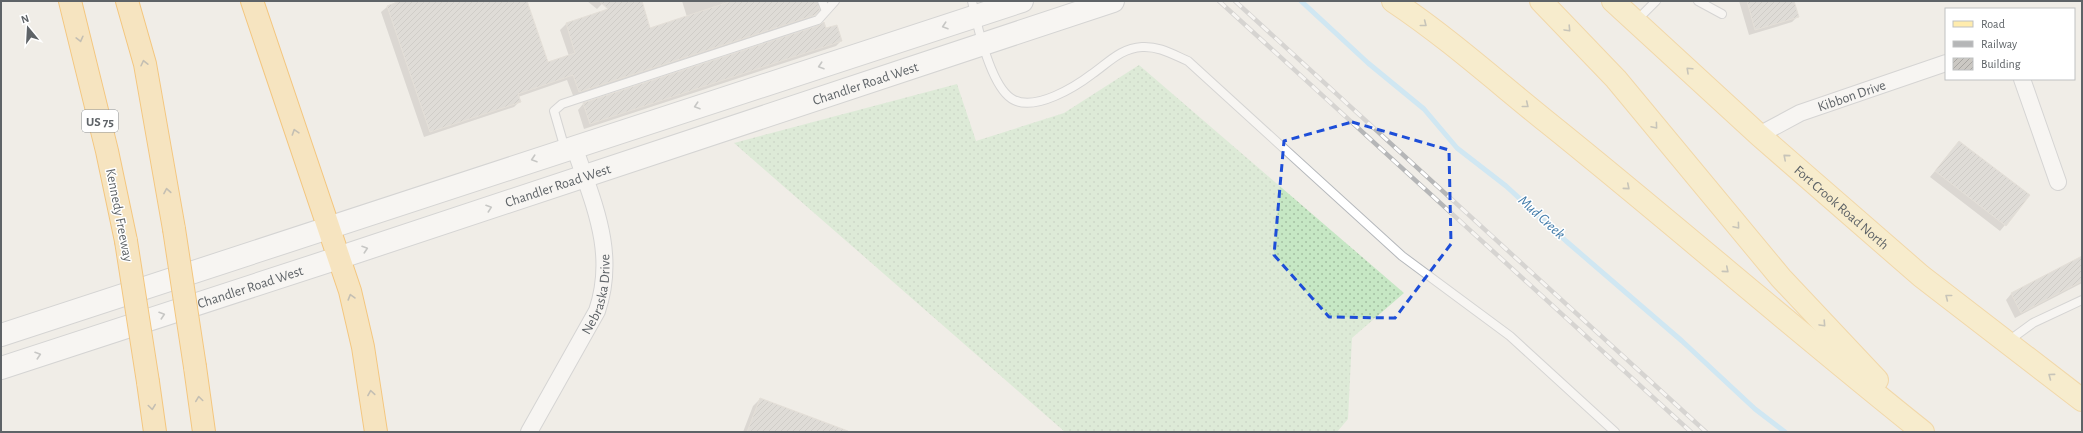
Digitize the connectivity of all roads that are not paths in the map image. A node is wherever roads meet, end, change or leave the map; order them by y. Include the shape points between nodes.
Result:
1 (70, 1) edge
2 (127, 1) edge
3 (252, 1) edge
4 (822, 1) edge
5 (836, 1) edge
6 (1022, 1) edge
7 (1113, 1) edge
8 (1392, 1) edge
9 (1541, 1) edge
10 (1613, 1) edge
11 (1656, 1) edge
12 (1698, 1) edge
13 (974, 9) edge
14 (826, 11) junction
15 (1722, 14) dead end
16 (1636, 21) junction
17 (984, 45) junction
18 (1945, 63) edge
19 (2022, 80) edge
20 (1759, 134) junction
21 (569, 148) junction
22 (584, 176) junction
23 (2058, 182) dead end
24 (328, 227) junction
25 (338, 258) junction
26 (2082, 300) edge
27 (1, 335) edge
28 (2006, 342) junction
29 (1, 368) edge
30 (2082, 400) edge
31 (155, 432) edge
32 (204, 432) edge
33 (376, 432) edge
34 (529, 432) edge
35 (1615, 432) edge
36 (1923, 432) edge
37 (1929, 432) edge

1 -> 31 highway, Kennedy Freeway / US 75, bridge via 126,241
32 -> 2 highway, bridge via 174,230 145,64
24 -> 3 highway
4 - 14 lane
5 - 14 lane
6 - 13 main road
7 - 17 main road, Chandler Road West
8 -> 36 main road via 1607,170 1837,364
9 -> 37 main road via 1616,79 1781,278 1846,349
10 - 16 main road, Fort Crook Road North
11 - 16 lane
12 - 15 lane
13 - 17 lane
13 -> 21 main road
14 - 21 lane via 818,20 562,104 554,111
20 -> 16 main road, Fort Crook Road North
17 - 22 main road, Chandler Road West
17 - 35 lane via 994,74 1004,92 1015,100 1033,102 1060,94 1127,50 1141,47 1160,48 1188,61 1402,256 1510,336
18 - 20 street, Kibbon Drive via 1800,113
19 - 23 street
28 -> 20 main road, Fort Crook Road North via 1921,276
21 - 22 street, Nebraska Drive
21 -> 24 main road
25 -> 22 main road, Chandler Road West
22 - 34 street, Nebraska Drive via 603,238 605,276 602,295 597,312
24 - 25 highway
24 - 27 main road
29 -> 25 main road, Chandler Road West
33 -> 25 highway via 362,339 350,291
26 - 28 lane via 2033,323
30 -> 28 main road, Fort Crook Road North

